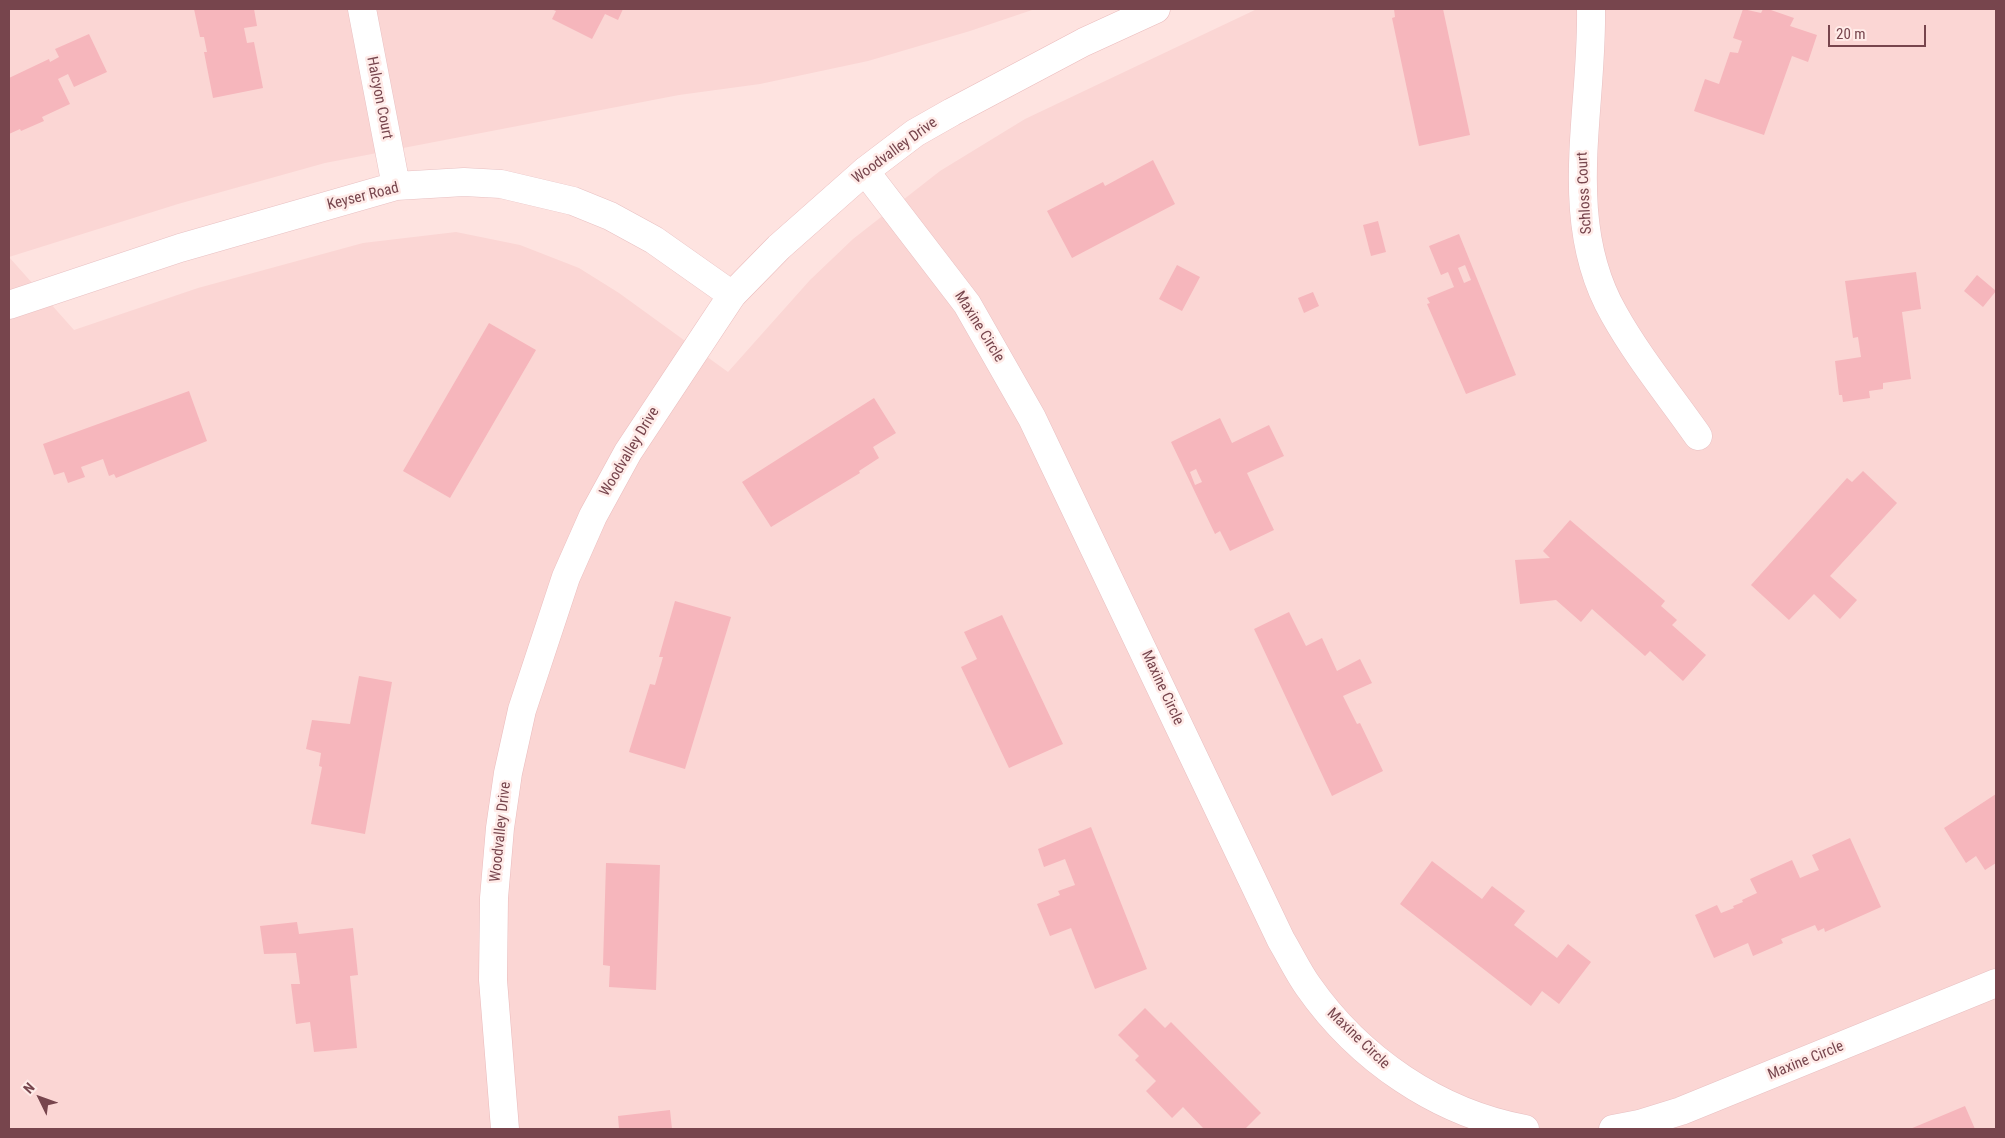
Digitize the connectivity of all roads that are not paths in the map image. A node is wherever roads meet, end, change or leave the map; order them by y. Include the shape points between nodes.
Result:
1 (362, 9) edge
2 (1156, 9) edge
3 (1591, 9) edge
4 (865, 171) junction
5 (396, 186) junction
6 (732, 295) junction
7 (9, 305) edge
8 (1698, 436) dead end
9 (1996, 983) edge
10 (1491, 1126) edge
11 (505, 1129) edge
12 (1525, 1129) edge
13 (1613, 1129) edge

1 - 5 street, Halcyon Court
2 - 4 street, Woodvalley Drive via 1084,42 952,112 915,133
3 - 8 street, Schloss Court via 1583,144 1586,235 1596,274 1613,314
4 - 6 street, Woodvalley Drive via 779,247
4 - 10 street, Maxine Circle via 967,304 1028,410 1281,940 1307,986 1338,1024 1380,1064 1428,1094
5 - 6 street, Keyser Road via 464,182 501,184 573,201 610,216 654,240
5 - 7 street, Keyser Road via 180,248
6 - 11 street, Woodvalley Drive via 628,452 593,516 566,577 522,710 508,773 494,898 493,980
9 - 13 street, Maxine Circle via 1682,1111
10 - 12 street, Maxine Circle

